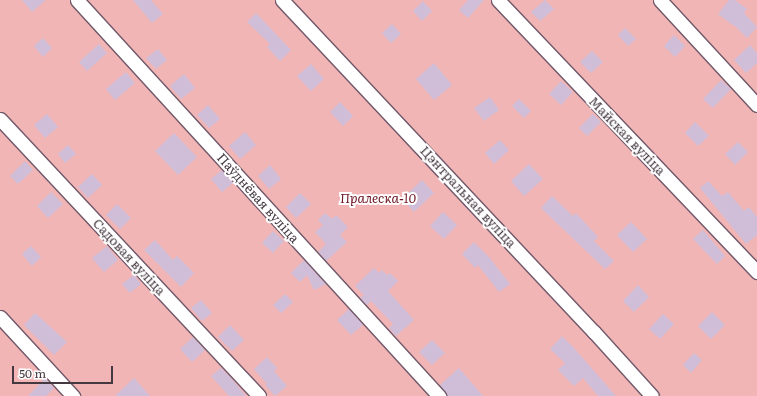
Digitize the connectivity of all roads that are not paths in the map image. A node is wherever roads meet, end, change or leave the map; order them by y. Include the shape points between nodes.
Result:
1 (77, 0) edge
2 (282, 0) edge
3 (498, 0) edge
4 (660, 0) edge
5 (757, 105) edge
6 (0, 119) edge
7 (757, 272) edge
8 (0, 317) edge
9 (73, 396) edge
10 (259, 396) edge
11 (439, 396) edge
12 (652, 396) edge

1 - 11 street, Паўднёвая вуліца
2 - 12 street, Цэнтральная вуліца
3 - 7 street, Майская вуліца
4 - 5 street
6 - 10 street, Садовая вуліца
8 - 9 street

